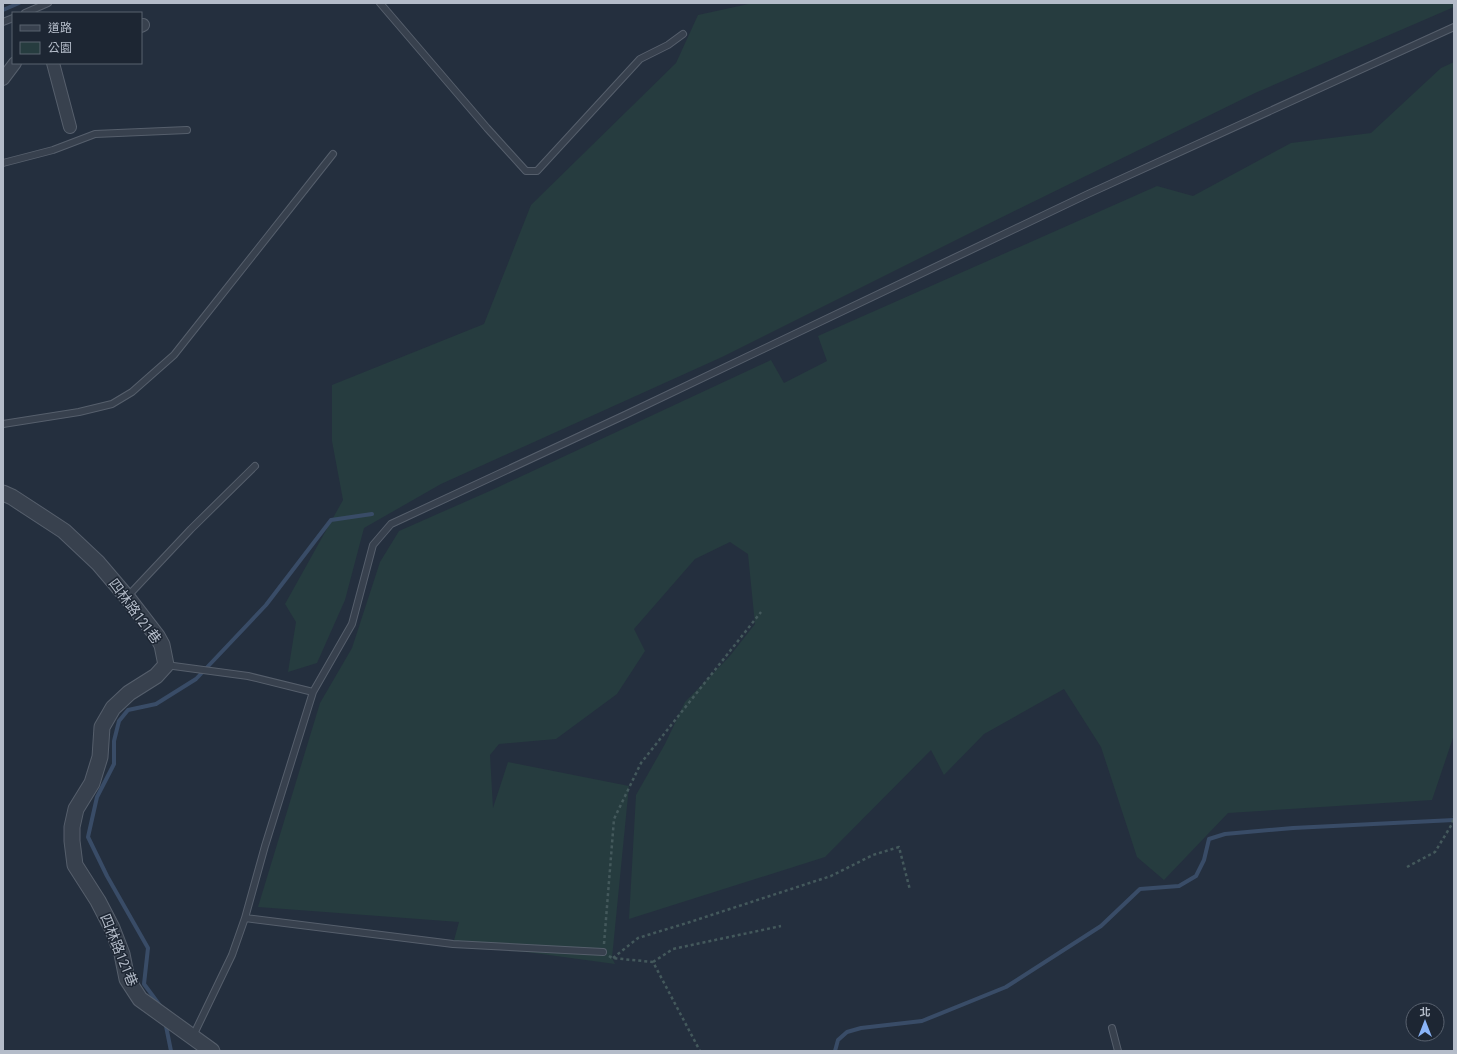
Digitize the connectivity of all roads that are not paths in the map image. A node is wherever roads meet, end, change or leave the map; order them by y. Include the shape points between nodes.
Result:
1 (48, 3) edge
2 (380, 3) edge
3 (27, 12) edge
4 (1454, 27) edge
5 (683, 34) dead end
6 (14, 64) edge
7 (53, 64) edge
8 (3, 79) edge
9 (70, 127) dead end
10 (187, 130) dead end
11 (333, 154) dead end
12 (3, 163) edge
13 (3, 424) edge
14 (255, 466) dead end
15 (3, 493) edge
16 (127, 597) junction
17 (166, 665) junction
18 (313, 692) junction
19 (245, 918) junction
20 (603, 952) road end
21 (1112, 1028) dead end
22 (192, 1044) edge
23 (212, 1051) edge
24 (1118, 1051) edge

1 - 3 lane
2 - 5 lane via 526,171 537,171 640,59
4 - 18 lane via 1088,194 391,524 373,545 352,624
6 - 8 street
7 - 9 street
10 - 12 lane via 94,134 53,150
11 - 13 lane via 174,355 132,392 112,404
14 - 16 lane
15 - 16 street, 四林路121巷 via 64,530 98,563
16 - 17 street, 四林路121巷 via 157,636 162,645
17 - 18 lane via 248,676
17 - 22 street, 四林路121巷 via 156,676 113,708 102,727 100,757 92,783 76,809 72,841 76,866 112,928 128,979 140,999
18 - 19 lane
19 - 20 lane via 452,944
19 - 22 lane
21 - 24 lane
22 - 23 street, 四林路121巷

